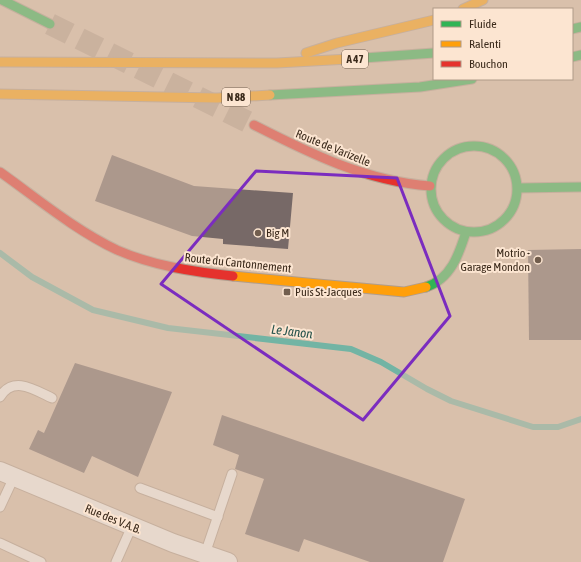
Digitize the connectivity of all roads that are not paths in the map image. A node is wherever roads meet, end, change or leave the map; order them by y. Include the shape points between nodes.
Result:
1 (2, 0) edge
2 (484, 0) edge
3 (465, 8) edge
4 (433, 20) edge
5 (50, 24) tunnel mouth
6 (433, 53) edge
7 (0, 62) edge
8 (277, 63) junction
9 (466, 80) edge
10 (0, 94) edge
11 (254, 125) tunnel mouth
12 (0, 172) edge
13 (430, 186) junction
14 (581, 186) edge
15 (518, 188) junction
16 (466, 232) junction
17 (0, 397) edge
18 (52, 398) dead end
19 (7, 474) edge
20 (232, 474) dead end
21 (140, 488) dead end
22 (0, 507) edge
23 (218, 517) junction
24 (132, 526) junction
25 (0, 543) edge
26 (205, 554) junction
27 (41, 562) edge
28 (116, 562) edge
29 (228, 562) edge

1 - 5 main road
2 - 3 main road
4 - 8 main road via 403,30 321,48
6 - 8 main road, A 47
7 - 8 main road
9 - 10 main road, N 88 via 420,87 218,98
11 - 13 main road, Route de Varizelle via 335,164 402,184
12 - 16 main road, Route du Cantonnement via 87,233 118,250 155,263 203,273 404,292 421,290 435,285 451,268
13 - 15 main road via 434,172 442,159 453,150 482,146 496,151 507,161 515,174
13 - 16 main road via 431,199 443,220 454,228
14 - 15 main road
15 - 16 main road via 514,207 502,222 478,233
17 - 18 lane via 8,387 16,384
19 - 22 lane
19 - 24 street, Rue des V.A.B.
20 - 23 lane
21 - 23 lane
23 - 26 lane
24 - 26 street, Rue des V.A.B.
24 - 28 lane
25 - 27 lane
26 - 29 street, Rue des V.A.B.

